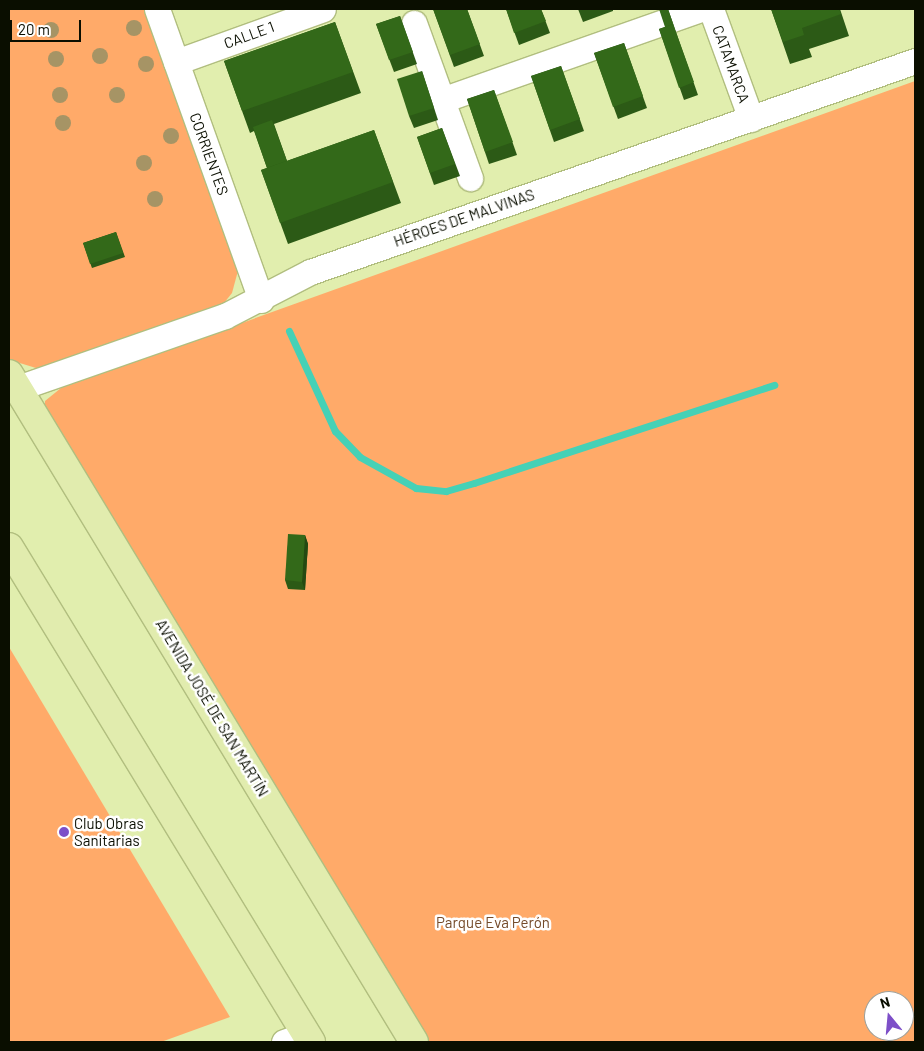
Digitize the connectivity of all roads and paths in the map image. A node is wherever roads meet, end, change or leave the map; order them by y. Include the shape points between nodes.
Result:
1 (157, 9) edge
2 (323, 9) edge
3 (700, 9) edge
4 (711, 9) edge
5 (414, 23) dead end
6 (915, 61) edge
7 (176, 62) junction
8 (442, 100) junction
9 (750, 119) junction
10 (470, 178) dead end
11 (261, 300) junction
12 (13, 381) edge
13 (9, 547) edge
14 (300, 1040) edge
15 (414, 1042) edge

1 - 7 street, CORRIENTES
2 - 7 street, CALLE 1
3 - 8 street
4 - 9 street, CATAMARCA
5 - 8 street
6 - 9 street, HÉROES DE MALVINAS
7 - 11 street, CORRIENTES
8 - 10 street
9 - 11 street, HÉROES DE MALVINAS via 310,272
11 - 12 street, HÉROES DE MALVINAS
12 - 15 main road, AVENIDA JOSÉ DE SAN MARTÍN
13 - 14 main road

